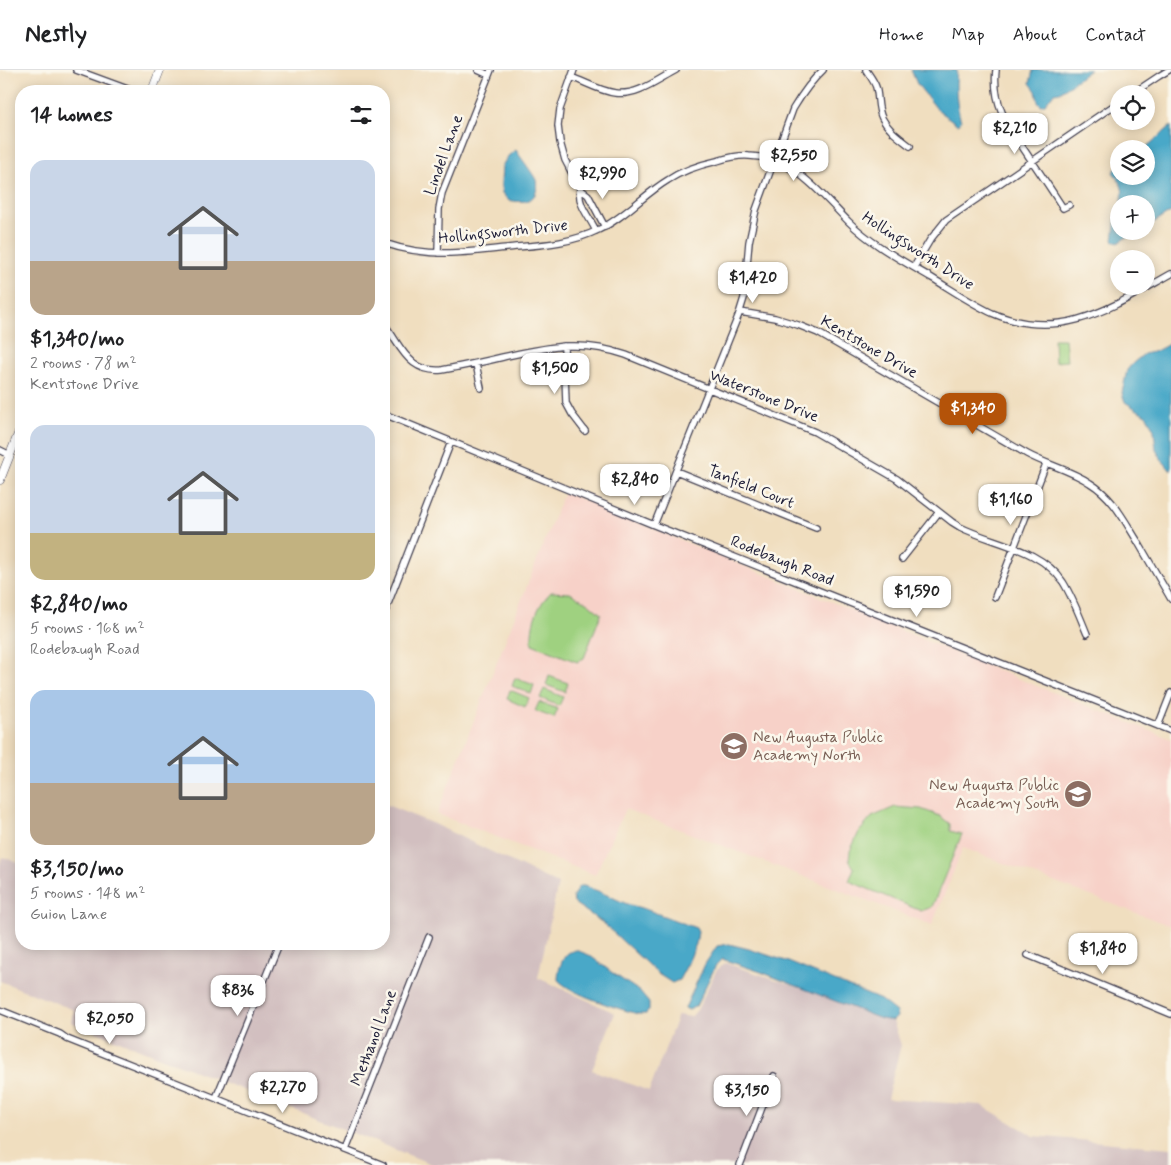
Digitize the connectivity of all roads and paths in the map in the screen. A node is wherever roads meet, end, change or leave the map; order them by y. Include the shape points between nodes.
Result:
1 (76, 70) edge
2 (160, 70) edge
3 (478, 70) edge
4 (574, 70) edge
5 (676, 70) edge
6 (823, 70) edge
7 (866, 70) edge
8 (996, 70) edge
9 (1168, 70) edge
10 (490, 72) edge
11 (571, 77) junction
12 (117, 85) edge
13 (154, 85) edge
14 (1146, 85) edge
15 (1110, 108) edge
16 (910, 146) dead end
17 (775, 161) junction
18 (1032, 161) junction
19 (580, 189) junction
20 (1069, 205) dead end
21 (605, 227) junction
22 (596, 231) junction
23 (390, 245) edge
24 (438, 253) junction
25 (914, 267) junction
26 (1171, 274) edge
27 (740, 312) junction
28 (390, 332) edge
29 (564, 346) junction
30 (476, 364) junction
31 (481, 388) dead end
32 (709, 389) junction
33 (390, 417) edge
34 (585, 431) dead end
35 (15, 442) edge
36 (451, 442) junction
37 (0, 450) edge
38 (10, 455) junction
39 (1046, 464) junction
40 (676, 471) junction
41 (0, 480) edge
42 (939, 512) junction
43 (654, 525) junction
44 (816, 528) dead end
45 (1014, 548) junction
46 (902, 559) dead end
47 (995, 597) dead end
48 (1171, 598) edge
49 (390, 599) edge
50 (1087, 634) dead end
51 (1171, 693) edge
52 (1158, 726) junction
53 (1171, 731) edge
54 (429, 937) dead end
55 (276, 950) edge
56 (1028, 955) dead end
57 (0, 1010) edge
58 (1171, 1014) edge
59 (774, 1076) dead end
60 (216, 1098) junction
61 (345, 1150) junction
62 (383, 1165) edge
63 (740, 1165) edge

1 - 12 street
2 - 13 main road
3 - 10 street
4 - 11 street
5 - 11 street via 642,89 627,93 610,92
6 - 17 street via 796,103
7 - 16 street via 876,87 883,120
8 - 18 street via 1001,112
9 - 14 street
10 - 24 street, Lindel Lane via 442,193
11 - 19 street via 560,109 558,132 563,155
15 - 18 street
17 - 21 street, Hollingsworth Drive via 741,156 690,169 663,182
17 - 25 street, Hollingsworth Drive via 805,177 861,233
17 - 27 street via 754,216
18 - 20 street via 1063,208
18 - 25 street via 946,220
19 - 21 street via 588,195
19 - 22 street via 578,196 582,208
21 - 22 street, Hollingsworth Drive
22 - 24 street, Hollingsworth Drive via 553,243
23 - 24 street, Hollingsworth Drive
25 - 26 street, Hollingsworth Drive via 990,312 1038,324 1068,322 1096,315
27 - 32 street
27 - 39 street, Kentstone Drive via 774,318 818,333
28 - 30 street, Waterstone Drive via 406,356 426,369 437,371
29 - 30 street, Waterstone Drive
29 - 32 street, Waterstone Drive via 587,346 616,352
29 - 34 street via 566,403
30 - 31 street
32 - 40 street
32 - 42 street, Waterstone Drive via 815,432 897,479
33 - 36 street, Rodebaugh Road
35 - 38 main road
36 - 43 street, Rodebaugh Road
36 - 49 street
37 - 38 street
38 - 41 main road
39 - 45 street
39 - 48 street, Kentstone Drive via 1085,480 1109,498
40 - 43 street
40 - 44 street, Tanfield Court
42 - 45 street, Waterstone Drive via 963,528
42 - 46 street
43 - 52 street, Rodebaugh Road
45 - 47 street
45 - 50 street, Waterstone Drive via 1039,559 1058,575
51 - 52 street
52 - 53 street, Rodebaugh Road
54 - 61 street, Methanol Lane
55 - 60 street
56 - 58 street
57 - 60 street
59 - 63 street
60 - 61 street
61 - 62 street

